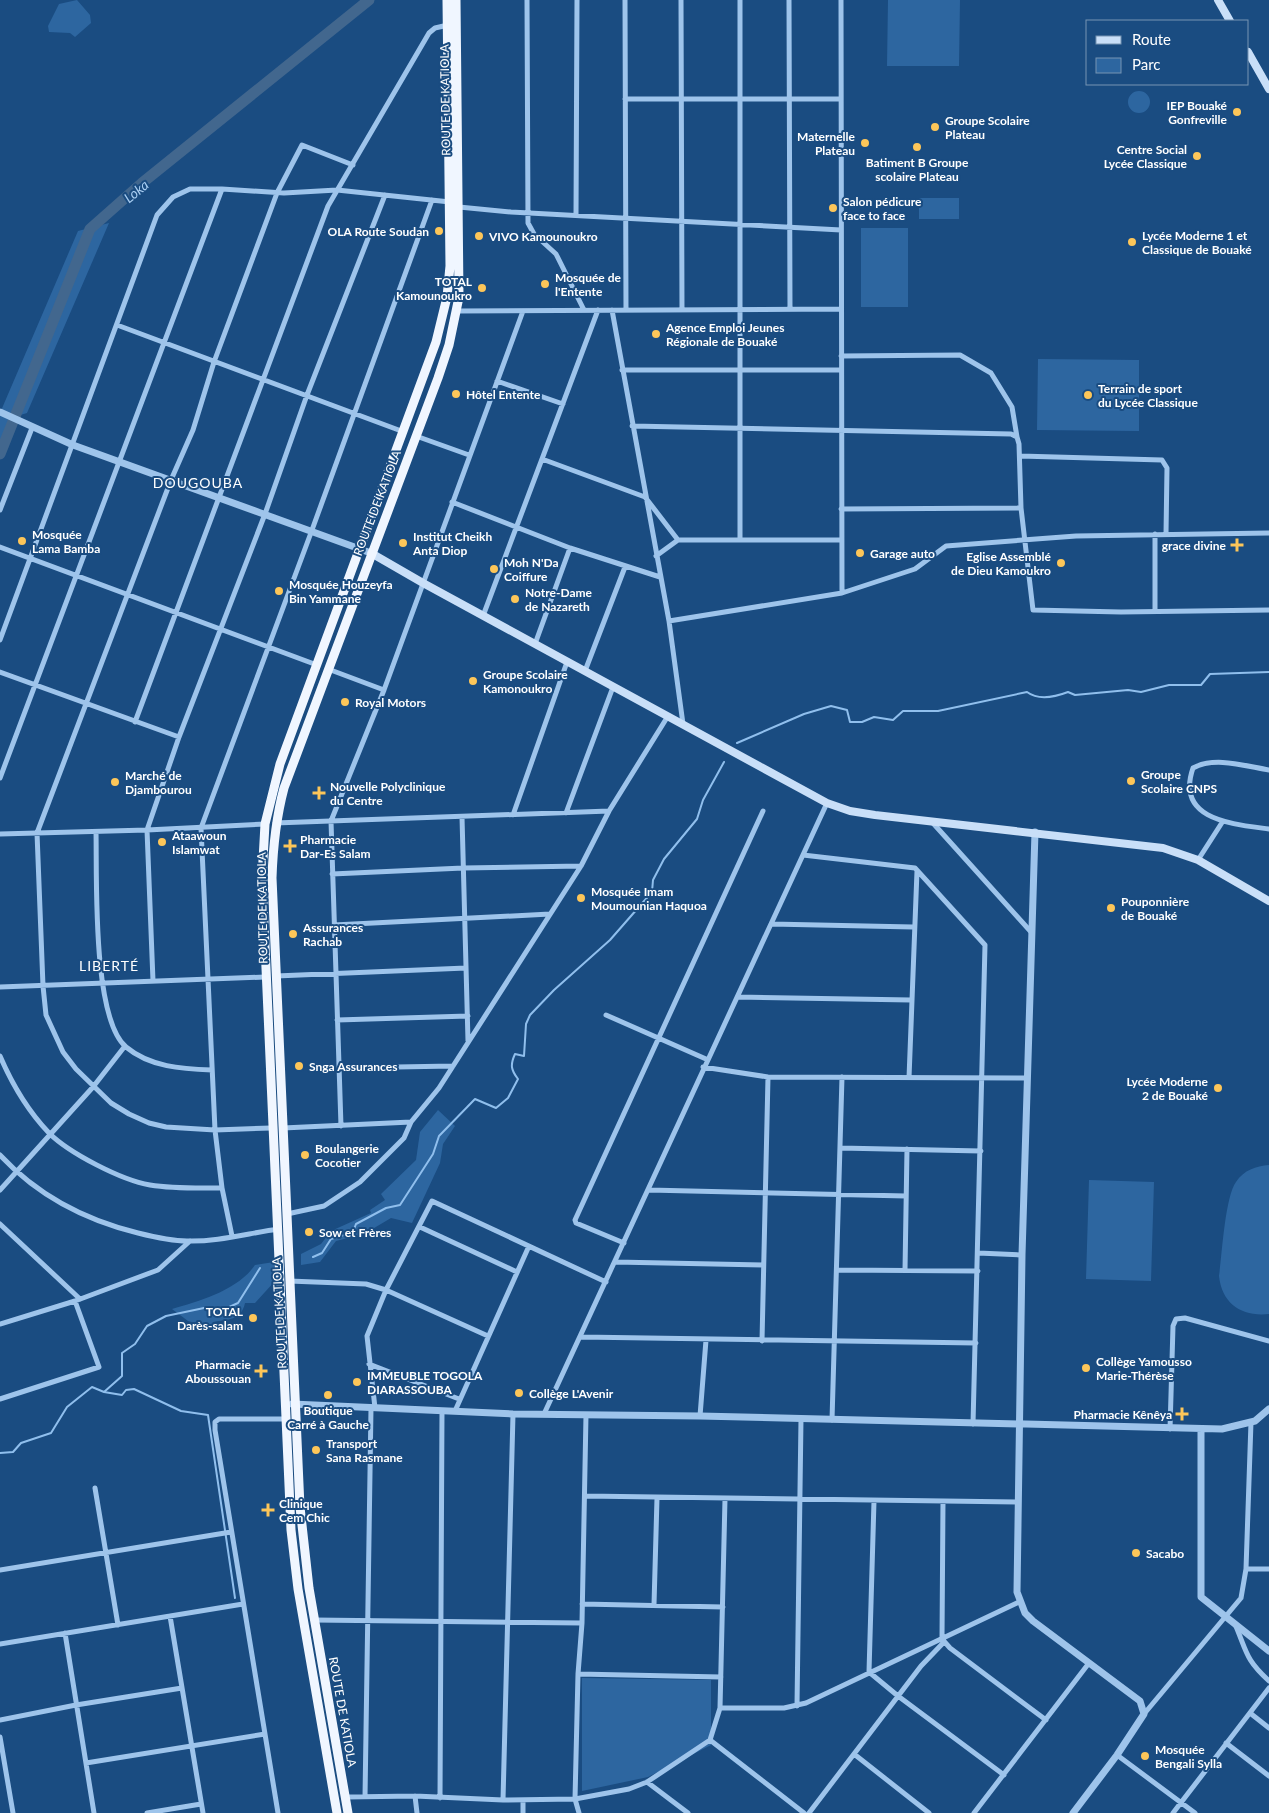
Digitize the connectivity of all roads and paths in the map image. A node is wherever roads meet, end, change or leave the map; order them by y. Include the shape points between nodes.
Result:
1 (448, 0) edge
2 (456, 0) edge
3 (527, 0) edge
4 (577, 0) edge
5 (624, 0) edge
6 (681, 0) edge
7 (740, 0) edge
8 (789, 0) edge
9 (841, 0) edge
10 (1218, 0) edge
11 (1229, 20) edge
12 (448, 25) junction
13 (1249, 54) edge
14 (1269, 89) edge
15 (681, 99) junction
16 (740, 99) junction
17 (789, 99) junction
18 (841, 99) junction
19 (625, 100) junction
20 (353, 165) junction
21 (222, 189) junction
22 (338, 190) junction
23 (277, 193) junction
24 (385, 195) junction
25 (432, 200) junction
26 (450, 202) junction
27 (459, 206) junction
28 (527, 212) junction
29 (576, 215) junction
30 (626, 217) junction
31 (682, 220) junction
32 (740, 224) junction
33 (790, 227) junction
34 (841, 230) junction
35 (790, 309) junction
36 (841, 309) junction
37 (584, 310) junction
38 (598, 310) junction
39 (612, 310) junction
40 (626, 310) junction
41 (682, 310) junction
42 (740, 310) junction
43 (457, 311) junction
44 (523, 311) junction
45 (117, 325) junction
46 (163, 343) junction
47 (841, 356) junction
48 (214, 362) junction
49 (622, 370) junction
50 (740, 370) junction
51 (841, 370) junction
52 (264, 380) junction
53 (497, 381) junction
54 (307, 395) junction
55 (563, 404) junction
56 (0, 412) edge
57 (354, 414) junction
58 (632, 426) junction
59 (740, 427) junction
60 (32, 428) junction
61 (842, 429) junction
62 (404, 432) junction
63 (416, 436) junction
64 (1017, 438) junction
65 (73, 445) junction
66 (468, 455) junction
67 (1020, 456) junction
68 (542, 459) junction
69 (119, 462) junction
70 (171, 480) junction
71 (221, 497) junction
72 (646, 497) junction
73 (452, 502) junction
74 (1020, 508) junction
75 (841, 509) junction
76 (0, 510) edge
77 (266, 514) junction
78 (517, 527) junction
79 (312, 530) junction
80 (1269, 533) edge
81 (1155, 534) junction
82 (1166, 534) junction
83 (1025, 538) junction
84 (678, 540) junction
85 (740, 540) junction
86 (842, 540) junction
87 (0, 547) edge
88 (570, 548) junction
89 (362, 549) junction
90 (371, 553) junction
91 (656, 556) junction
92 (30, 559) junction
93 (625, 567) junction
94 (76, 576) junction
95 (660, 577) junction
96 (423, 583) junction
97 (842, 593) junction
98 (127, 594) junction
99 (1269, 610) edge
100 (1155, 611) junction
101 (176, 613) junction
102 (483, 616) junction
103 (669, 621) junction
104 (221, 628) junction
105 (0, 640) edge
106 (535, 644) junction
107 (269, 647) junction
108 (567, 662) junction
109 (317, 665) junction
110 (328, 668) junction
111 (585, 671) junction
112 (0, 672) edge
113 (35, 685) junction
114 (614, 687) junction
115 (384, 690) junction
116 (86, 704) junction
117 (668, 716) junction
118 (135, 722) junction
119 (682, 724) junction
120 (179, 737) junction
121 (1269, 770) edge
122 (0, 778) edge
123 (827, 803) junction
124 (609, 810) junction
125 (764, 811) dead end
126 (566, 813) junction
127 (513, 815) junction
128 (462, 817) junction
129 (1223, 820) junction
130 (331, 821) junction
131 (931, 822) junction
132 (275, 823) junction
133 (265, 824) junction
134 (201, 828) junction
135 (1269, 828) edge
136 (147, 830) junction
137 (96, 832) junction
138 (1035, 832) junction
139 (37, 833) junction
140 (0, 834) edge
141 (803, 855) junction
142 (1198, 860) junction
143 (581, 866) junction
144 (463, 868) junction
145 (917, 871) junction
146 (332, 874) junction
147 (1269, 901) edge
148 (550, 914) junction
149 (465, 920) junction
150 (771, 924) junction
151 (334, 925) junction
152 (913, 927) junction
153 (1032, 933) junction
154 (466, 968) junction
155 (336, 973) junction
156 (276, 976) junction
157 (265, 977) junction
158 (208, 979) junction
159 (152, 981) junction
160 (102, 983) junction
161 (43, 986) junction
162 (0, 987) edge
163 (738, 997) junction
164 (911, 1000) junction
165 (606, 1015) dead end
166 (468, 1016) junction
167 (337, 1020) junction
168 (659, 1039) junction
169 (468, 1043) junction
170 (125, 1046) junction
171 (0, 1056) edge
172 (706, 1059) junction
173 (453, 1066) junction
174 (703, 1067) junction
175 (340, 1068) junction
176 (212, 1070) junction
177 (768, 1077) junction
178 (842, 1077) junction
179 (983, 1077) junction
180 (909, 1078) junction
181 (1026, 1078) junction
182 (93, 1086) junction
183 (411, 1122) junction
184 (341, 1126) junction
185 (271, 1128) junction
186 (283, 1128) junction
187 (215, 1130) junction
188 (50, 1134) junction
189 (840, 1148) junction
190 (907, 1149) junction
191 (981, 1150) junction
192 (0, 1155) edge
193 (16, 1172) junction
194 (222, 1188) junction
195 (0, 1190) edge
196 (649, 1190) junction
197 (765, 1192) junction
198 (839, 1195) junction
199 (906, 1196) junction
200 (287, 1214) junction
201 (0, 1224) edge
202 (420, 1226) junction
203 (286, 1228) junction
204 (276, 1230) junction
205 (232, 1236) junction
206 (190, 1241) junction
207 (624, 1243) junction
208 (529, 1246) junction
209 (978, 1253) junction
210 (1022, 1254) junction
211 (615, 1262) junction
212 (763, 1265) junction
213 (837, 1270) junction
214 (905, 1270) junction
215 (978, 1271) junction
216 (517, 1272) junction
217 (289, 1281) junction
218 (606, 1282) junction
219 (386, 1290) junction
220 (77, 1300) junction
221 (0, 1324) edge
222 (488, 1336) junction
223 (581, 1337) junction
224 (706, 1340) junction
225 (762, 1341) junction
226 (834, 1341) junction
227 (1269, 1341) edge
228 (976, 1343) junction
229 (369, 1364) junction
230 (0, 1399) edge
231 (459, 1399) junction
232 (284, 1404) junction
233 (296, 1404) junction
234 (373, 1408) junction
235 (1269, 1409) edge
236 (442, 1411) junction
237 (455, 1411) junction
238 (513, 1414) junction
239 (544, 1414) junction
240 (586, 1416) junction
241 (700, 1416) junction
242 (284, 1419) junction
243 (801, 1419) junction
244 (832, 1420) junction
245 (1251, 1422) junction
246 (973, 1424) junction
247 (1018, 1425) junction
248 (1170, 1429) junction
249 (1201, 1429) junction
250 (95, 1488) dead end
251 (585, 1496) junction
252 (657, 1498) junction
253 (725, 1499) junction
254 (798, 1499) junction
255 (874, 1501) junction
256 (943, 1502) junction
257 (1017, 1502) junction
258 (231, 1532) junction
259 (106, 1553) junction
260 (1246, 1569) junction
261 (1269, 1569) edge
262 (0, 1570) edge
263 (1019, 1602) junction
264 (243, 1604) junction
265 (582, 1604) junction
266 (654, 1605) junction
267 (723, 1607) junction
268 (170, 1616) junction
269 (1227, 1617) junction
270 (367, 1619) junction
271 (314, 1620) junction
272 (439, 1620) junction
273 (1234, 1622) junction
274 (507, 1623) junction
275 (582, 1624) junction
276 (118, 1625) junction
277 (65, 1634) junction
278 (943, 1641) junction
279 (0, 1644) edge
280 (1269, 1651) edge
281 (1089, 1663) junction
282 (869, 1672) junction
283 (578, 1674) junction
284 (721, 1677) junction
285 (1269, 1681) edge
286 (182, 1688) junction
287 (1269, 1688) edge
288 (898, 1696) junction
289 (76, 1704) junction
290 (797, 1706) junction
291 (720, 1708) junction
292 (1250, 1713) junction
293 (1144, 1714) junction
294 (0, 1720) edge
295 (1046, 1720) junction
296 (1269, 1728) edge
297 (265, 1734) junction
298 (0, 1737) edge
299 (710, 1740) junction
300 (1226, 1743) junction
301 (192, 1746) junction
302 (854, 1754) junction
303 (1117, 1755) junction
304 (2, 1756) edge
305 (86, 1763) junction
306 (1004, 1776) junction
307 (1269, 1776) edge
308 (647, 1782) junction
309 (415, 1796) junction
310 (346, 1797) junction
311 (365, 1797) junction
312 (440, 1798) junction
313 (575, 1799) junction
314 (503, 1800) junction
315 (523, 1800) junction
316 (1181, 1802) junction
317 (201, 1804) junction
318 (13, 1813) edge
319 (94, 1813) edge
320 (147, 1813) edge
321 (202, 1813) edge
322 (278, 1813) edge
323 (337, 1813) edge
324 (348, 1813) edge
325 (417, 1813) edge
326 (522, 1813) edge
327 (579, 1813) edge
328 (688, 1813) edge
329 (804, 1813) edge
330 (809, 1813) edge
331 (929, 1813) edge
332 (974, 1813) edge
333 (1073, 1813) edge
334 (1173, 1813) edge
335 (1195, 1813) edge

1 - 12 highway, ROUTE DE KATIOLA
2 - 27 highway, ROUTE DE KATIOLA
3 - 28 street
4 - 29 street
5 - 19 street
6 - 15 street
7 - 16 street
8 - 17 street
9 - 18 street
10 - 11 main road
12 - 20 street via 429,33
12 - 26 highway, ROUTE DE KATIOLA
13 - 14 main road
15 - 16 street
15 - 19 street
15 - 31 street
16 - 17 street
16 - 32 street
17 - 18 street
17 - 33 street
18 - 34 street
19 - 30 street
20 - 22 street
20 - 23 street via 302,145
21 - 23 street
21 - 45 street via 183,191 156,215
21 - 46 street
22 - 23 street
22 - 24 street
22 - 52 street via 328,206
23 - 48 street
24 - 25 street
24 - 54 street
25 - 26 street
25 - 57 street
26 - 62 highway, ROUTE DE KATIOLA via 447,298 436,342
27 - 28 street
27 - 43 highway, ROUTE DE KATIOLA
28 - 29 street
28 - 37 street via 530,229 556,254
29 - 30 street
30 - 31 street
30 - 40 street
31 - 32 street
31 - 41 street
32 - 33 street
32 - 42 street
33 - 34 street
33 - 35 street
34 - 36 street
35 - 36 street
35 - 42 street
36 - 47 street
37 - 38 street
37 - 44 street
38 - 39 street
38 - 55 street
39 - 40 street
39 - 49 street
40 - 41 street
41 - 42 street
42 - 50 street
43 - 44 street
43 - 63 highway, ROUTE DE KATIOLA via 446,353
44 - 53 street
45 - 46 street
45 - 65 street
46 - 48 street
46 - 69 street
47 - 51 street
47 - 64 street via 960,355 991,373 1012,407
48 - 52 street
48 - 70 street via 193,430
49 - 50 street
49 - 58 street
50 - 51 street
50 - 59 street
51 - 61 street
52 - 54 street
52 - 71 street
53 - 55 street
53 - 66 street
54 - 57 street
54 - 77 street
55 - 68 street
56 - 60 street
57 - 62 street
57 - 79 street
58 - 59 street
58 - 72 street
59 - 61 street
59 - 85 street
60 - 65 street
60 - 76 street
61 - 64 street via 1011,434
61 - 75 street
62 - 89 highway, ROUTE DE KATIOLA
63 - 66 street
63 - 90 highway, ROUTE DE KATIOLA
64 - 67 street
65 - 69 street
65 - 92 street
66 - 73 street
67 - 74 street
67 - 82 street via 1162,460 1167,468
68 - 72 street
68 - 78 street
69 - 70 street
69 - 94 street
70 - 71 street
70 - 98 street
71 - 77 street
71 - 101 street
72 - 84 street
72 - 91 street
73 - 78 street
73 - 96 street
74 - 75 street
74 - 83 street
75 - 86 street
77 - 79 street
77 - 104 street
78 - 88 street
78 - 102 street
79 - 89 street
79 - 107 street
80 - 82 street
81 - 82 street
81 - 83 street
81 - 100 street
83 - 97 street via 946,546 915,570
83 - 100 street via 1033,610
84 - 85 street
84 - 91 street
85 - 86 street
86 - 97 street
87 - 92 street
88 - 93 street
88 - 106 street
89 - 90 street
89 - 109 highway, ROUTE DE KATIOLA
90 - 96 main road
90 - 110 highway, ROUTE DE KATIOLA
91 - 95 street
92 - 94 street
92 - 105 street
93 - 95 street
93 - 111 street
94 - 98 street
94 - 113 street
95 - 103 street
96 - 102 main road
96 - 115 street
97 - 103 street
98 - 101 street
98 - 116 street
99 - 100 street
101 - 104 street
101 - 118 street
102 - 106 main road
103 - 119 street
104 - 107 street
104 - 120 street
106 - 108 main road
107 - 109 street
107 - 134 street
108 - 111 main road
108 - 127 street
109 - 133 highway, ROUTE DE KATIOLA via 280,764
110 - 115 street
110 - 132 highway, ROUTE DE KATIOLA via 284,788
111 - 114 main road
112 - 113 street
113 - 116 street
113 - 122 street
114 - 117 main road
114 - 126 street
115 - 130 street
116 - 118 street
116 - 139 street
117 - 119 main road
117 - 124 street
118 - 120 street
119 - 123 main road
120 - 136 street
121 - 129 street via 1219,762 1203,763 1193,768 1189,795 1195,807
123 - 131 main road via 850,811
123 - 141 street
124 - 126 street
124 - 143 street
125 - 168 street
126 - 127 street
127 - 128 street
128 - 130 street
128 - 144 street
129 - 135 street
129 - 142 street
130 - 132 street
130 - 146 street
131 - 138 main road
131 - 153 street
132 - 156 highway, ROUTE DE KATIOLA via 272,878
133 - 134 street
133 - 157 highway, ROUTE DE KATIOLA via 262,878
134 - 136 street
134 - 158 street
136 - 137 street
136 - 159 street
137 - 139 street
137 - 160 street
138 - 142 main road via 1148,845
138 - 153 street
139 - 140 street
139 - 161 street
141 - 145 street via 915,868
141 - 150 street
142 - 147 main road
143 - 144 street
143 - 148 street
144 - 146 street
144 - 149 street
145 - 152 street
145 - 179 street via 985,945
146 - 151 street
148 - 149 street
148 - 169 street
149 - 151 street
149 - 154 street
150 - 152 street
150 - 163 street
151 - 155 street
152 - 164 street
153 - 181 street
154 - 155 street
154 - 166 street
155 - 156 street
155 - 167 street
156 - 186 highway, ROUTE DE KATIOLA
157 - 158 street
157 - 185 highway, ROUTE DE KATIOLA
158 - 159 street
158 - 176 street
159 - 160 street
160 - 161 street
160 - 170 street via 112,1023
161 - 162 street
161 - 182 street via 46,1015 52,1032 63,1052
163 - 164 street
163 - 172 street
164 - 180 street
165 - 168 street
166 - 167 street
166 - 169 street
167 - 175 street
168 - 172 street
168 - 207 street via 575,1220
169 - 173 street
170 - 176 street via 165,1066
170 - 182 street
171 - 188 street via 25,1104
172 - 174 street
173 - 175 street
173 - 183 street
174 - 177 street
174 - 196 street
175 - 184 street
176 - 187 street
177 - 178 street
177 - 197 street
178 - 180 street
178 - 189 street
179 - 180 street
179 - 181 street
179 - 191 street
181 - 210 street
182 - 187 street via 111,1103 149,1123
182 - 188 street
183 - 184 street
183 - 200 street via 404,1138 360,1182 324,1206
184 - 186 street
185 - 187 street
185 - 204 highway, ROUTE DE KATIOLA
186 - 200 highway, ROUTE DE KATIOLA
187 - 194 street
188 - 193 street
188 - 194 street via 88,1160 131,1180 174,1188
189 - 190 street
189 - 198 street
190 - 191 street
190 - 199 street
191 - 209 street
192 - 193 street
193 - 195 street
193 - 206 street via 75,1212 113,1226
194 - 205 street
196 - 197 street
196 - 207 street
197 - 198 street
197 - 212 street
198 - 199 street
198 - 213 street
199 - 214 street
200 - 203 highway, ROUTE DE KATIOLA
201 - 220 street
202 - 208 street via 433,1200
202 - 216 street
202 - 219 street
203 - 204 street
203 - 217 highway, ROUTE DE KATIOLA
204 - 205 street
204 - 232 highway, ROUTE DE KATIOLA
205 - 206 street
206 - 220 street via 158,1270
207 - 211 street
208 - 216 street
208 - 218 street
209 - 210 street
209 - 215 street
210 - 247 street
211 - 212 street
211 - 218 street
212 - 225 street
213 - 214 street
213 - 226 street
214 - 215 street
215 - 228 street
216 - 222 street
217 - 219 street via 356,1282
217 - 233 highway, ROUTE DE KATIOLA
218 - 223 street
219 - 222 street
219 - 229 street via 367,1336
220 - 221 street
220 - 230 street via 99,1367
222 - 231 street
223 - 224 street
223 - 239 street
224 - 225 street
224 - 241 street
225 - 226 street
226 - 228 street
226 - 244 street
227 - 248 street via 1185,1318 1176,1319 1173,1326
228 - 246 street
229 - 231 street
229 - 234 street
231 - 237 street
232 - 233 street
232 - 242 highway, ROUTE DE KATIOLA
233 - 234 street
233 - 271 highway, ROUTE DE KATIOLA via 300,1508
234 - 236 street
234 - 270 street
235 - 245 street
236 - 237 street
236 - 272 street
237 - 238 street
238 - 239 street
238 - 274 street
239 - 240 street
240 - 241 street
240 - 251 street
241 - 243 street
242 - 258 street via 219,1419 215,1422
242 - 323 highway, ROUTE DE KATIOLA via 294,1555
243 - 244 street
243 - 254 street
244 - 246 street
245 - 249 street via 1236,1427
245 - 260 street
246 - 247 street
247 - 248 street
247 - 257 street
248 - 249 street
249 - 269 street via 1201,1597
250 - 259 street
251 - 252 street
251 - 265 street
252 - 253 street
252 - 266 street
253 - 254 street
253 - 267 street
254 - 255 street
254 - 290 street
255 - 256 street
255 - 282 street
256 - 257 street
256 - 278 street
257 - 263 street via 1016,1592
258 - 259 street
258 - 264 street
259 - 262 street
259 - 276 street
260 - 261 street
260 - 269 street via 1241,1598
263 - 278 street
263 - 281 street via 1033,1620
264 - 268 street
264 - 297 street
265 - 266 street
265 - 275 street
266 - 267 street
267 - 284 street
268 - 276 street
268 - 286 street
269 - 273 street
269 - 293 street
270 - 271 street
270 - 272 street
270 - 311 street
271 - 310 highway, ROUTE DE KATIOLA
272 - 274 street
272 - 312 street
273 - 280 street
273 - 285 street via 1246,1656
274 - 275 street
274 - 314 street
275 - 283 street
276 - 277 street
277 - 279 street
277 - 289 street
278 - 282 street
278 - 288 street
278 - 295 street
281 - 293 street via 1140,1701
281 - 295 street
282 - 288 street
282 - 290 street
283 - 284 street
283 - 313 street
284 - 291 street
286 - 289 street
286 - 301 street
287 - 292 street
288 - 302 street
288 - 306 street
289 - 294 street
289 - 305 street
290 - 291 street
291 - 299 street
292 - 296 street
292 - 300 street
293 - 303 street
295 - 306 street
297 - 301 street
297 - 322 street
298 - 304 street
299 - 308 street
299 - 329 street
300 - 307 street
300 - 316 street
301 - 305 street
301 - 317 street
302 - 330 street
302 - 331 street
303 - 316 street
303 - 333 street
304 - 318 street
305 - 319 street
306 - 332 street
308 - 313 street via 629,1789
308 - 328 street
309 - 311 street
309 - 312 street
309 - 325 street
310 - 311 street
310 - 324 highway, ROUTE DE KATIOLA
312 - 314 street
313 - 315 street
313 - 327 street
314 - 315 street
315 - 326 street
316 - 334 street
316 - 335 street
317 - 320 street
317 - 321 street

